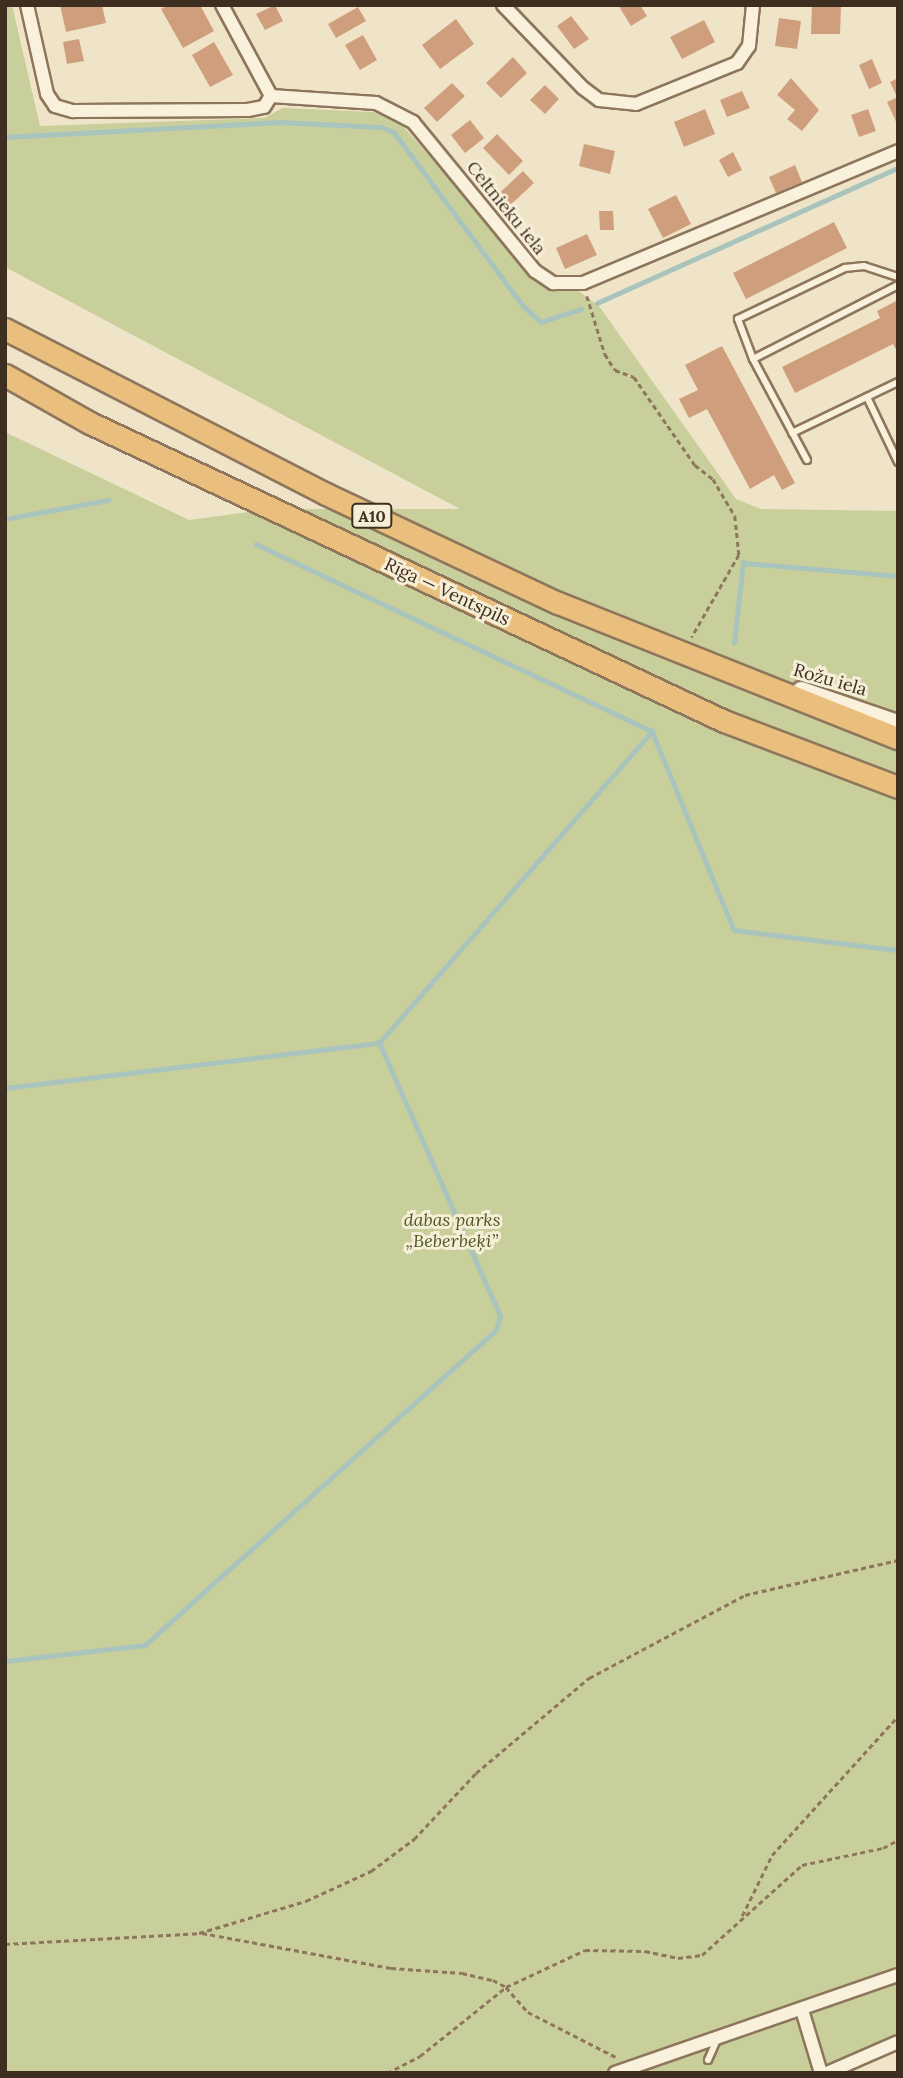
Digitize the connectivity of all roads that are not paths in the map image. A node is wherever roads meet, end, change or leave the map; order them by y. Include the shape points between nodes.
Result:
1 (27, 5) edge
2 (222, 5) edge
3 (503, 5) edge
4 (753, 5) edge
5 (271, 96) junction
6 (898, 151) edge
7 (898, 277) edge
8 (898, 285) edge
9 (5, 329) edge
10 (753, 359) junction
11 (5, 375) edge
12 (898, 382) edge
13 (867, 397) junction
14 (792, 433) junction
15 (807, 460) dead end
16 (898, 461) edge
17 (749, 680) junction
18 (898, 723) edge
19 (898, 738) edge
20 (898, 788) edge
21 (898, 1975) edge
22 (802, 2010) junction
23 (718, 2038) junction
24 (898, 2042) edge
25 (708, 2060) dead end
26 (615, 2073) edge
27 (821, 2073) edge
28 (827, 2073) edge

1 - 5 street via 47,94 55,106 73,111 248,110 264,107
2 - 5 street
3 - 4 street via 599,100 636,104 737,62 749,46
5 - 6 street, Celtnieku iela via 376,103 413,122 535,271 553,283 583,283
7 - 10 lane via 864,266 845,268 738,319
8 - 10 lane
9 - 17 highway, A10 via 326,494 558,603
10 - 14 lane
11 - 20 highway, Rīga — Ventspils / A10 via 102,428 711,715
12 - 13 lane
13 - 14 lane
13 - 16 lane
14 - 15 lane
17 - 18 street, Rožu iela via 849,704
17 - 19 highway, A10
21 - 22 street
22 - 23 street
22 - 27 street
23 - 25 lane
23 - 26 street
24 - 28 street

